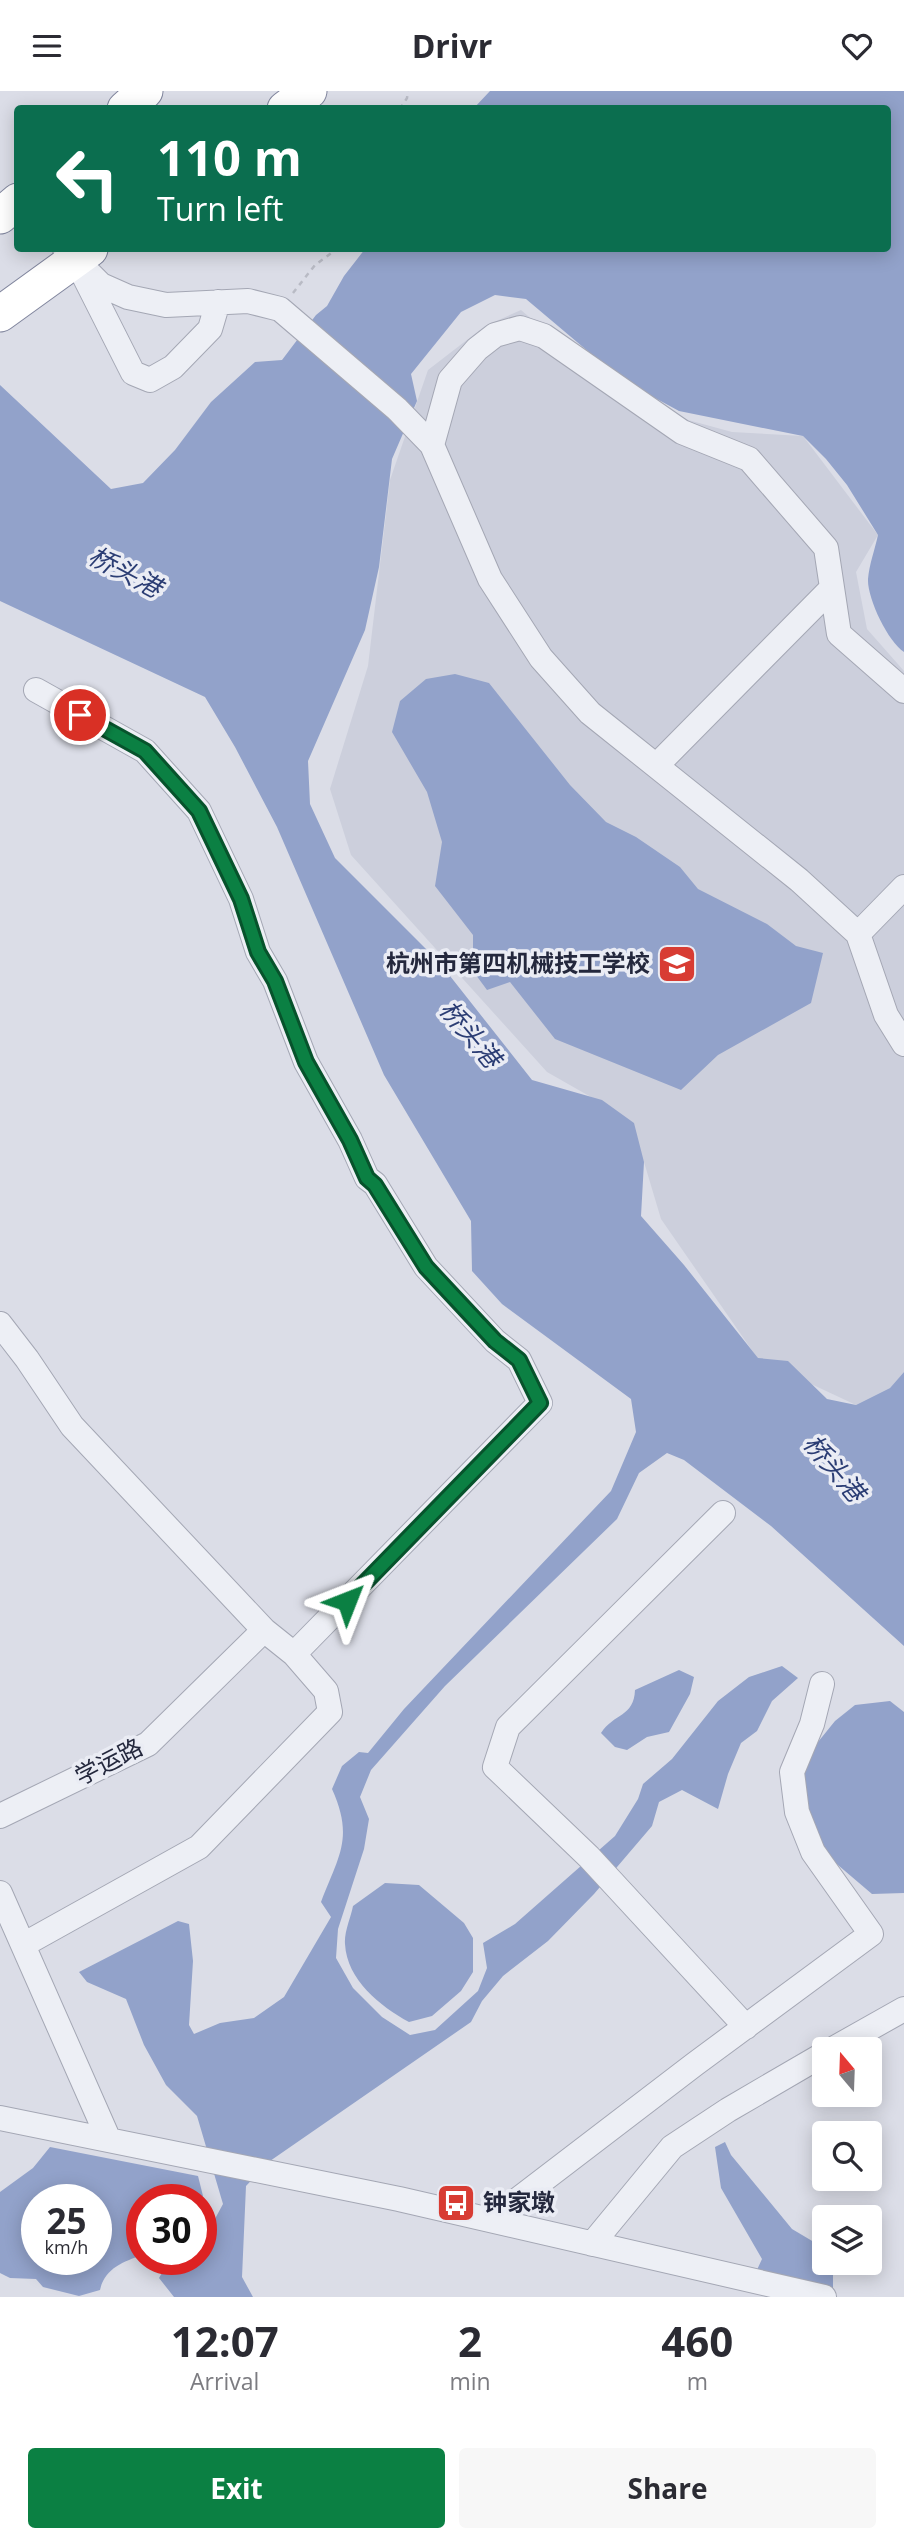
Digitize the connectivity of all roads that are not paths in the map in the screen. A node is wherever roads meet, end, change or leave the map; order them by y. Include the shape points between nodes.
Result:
1 (145, 91) edge
2 (309, 91) edge
3 (129, 105) edge
4 (290, 105) edge
5 (0, 185) edge
6 (14, 197) edge
7 (14, 204) edge
8 (0, 216) edge
9 (77, 252) edge
10 (218, 302) junction
11 (0, 314) edge
12 (432, 445) junction
13 (832, 588) junction
14 (36, 690) dead end
15 (904, 691) edge
16 (657, 765) junction
17 (904, 887) edge
18 (858, 934) junction
19 (904, 1044) edge
20 (0, 1324) edge
21 (723, 1513) dead end
22 (264, 1630) junction
23 (294, 1654) junction
24 (821, 1684) dead end
25 (0, 1816) edge
26 (0, 1893) edge
27 (23, 1945) junction
28 (904, 2009) edge
29 (746, 2027) junction
30 (854, 2037) edge
31 (812, 2062) edge
32 (0, 2118) edge
33 (109, 2140) junction
34 (491, 2220) junction
35 (593, 2244) junction
36 (762, 2289) edge
37 (824, 2297) edge

1 - 3 highway
2 - 4 highway
5 - 6 street
7 - 8 highway
9 - 10 street via 101,285 128,297 166,305
9 - 10 street via 133,373 149,380 173,367 210,329
9 - 11 highway
10 - 12 street via 248,301 280,309
12 - 13 street via 450,380 477,349 495,335 520,328 544,336 682,432 749,459 826,548
12 - 16 street via 490,579 541,658 590,713
13 - 15 street via 839,634
13 - 16 street
14 - 23 street via 145,751 199,811 241,899 258,952 275,981 306,1062 367,1178 426,1267 495,1341 519,1360 540,1403
16 - 18 street
17 - 18 street
18 - 19 street via 886,1015
20 - 22 street via 72,1426
21 - 29 street via 508,1727 495,1767 589,1857
22 - 23 street
22 - 25 street, 学运路 via 148,1744
23 - 27 street via 326,1691 330,1712 199,1847
24 - 29 street via 812,1724 792,1772 797,1812 813,1853 872,1934
26 - 27 street
27 - 33 street
28 - 30 street
29 - 34 street
31 - 35 street via 672,2147
32 - 33 street
33 - 34 street
34 - 35 street
35 - 36 street
36 - 37 street

